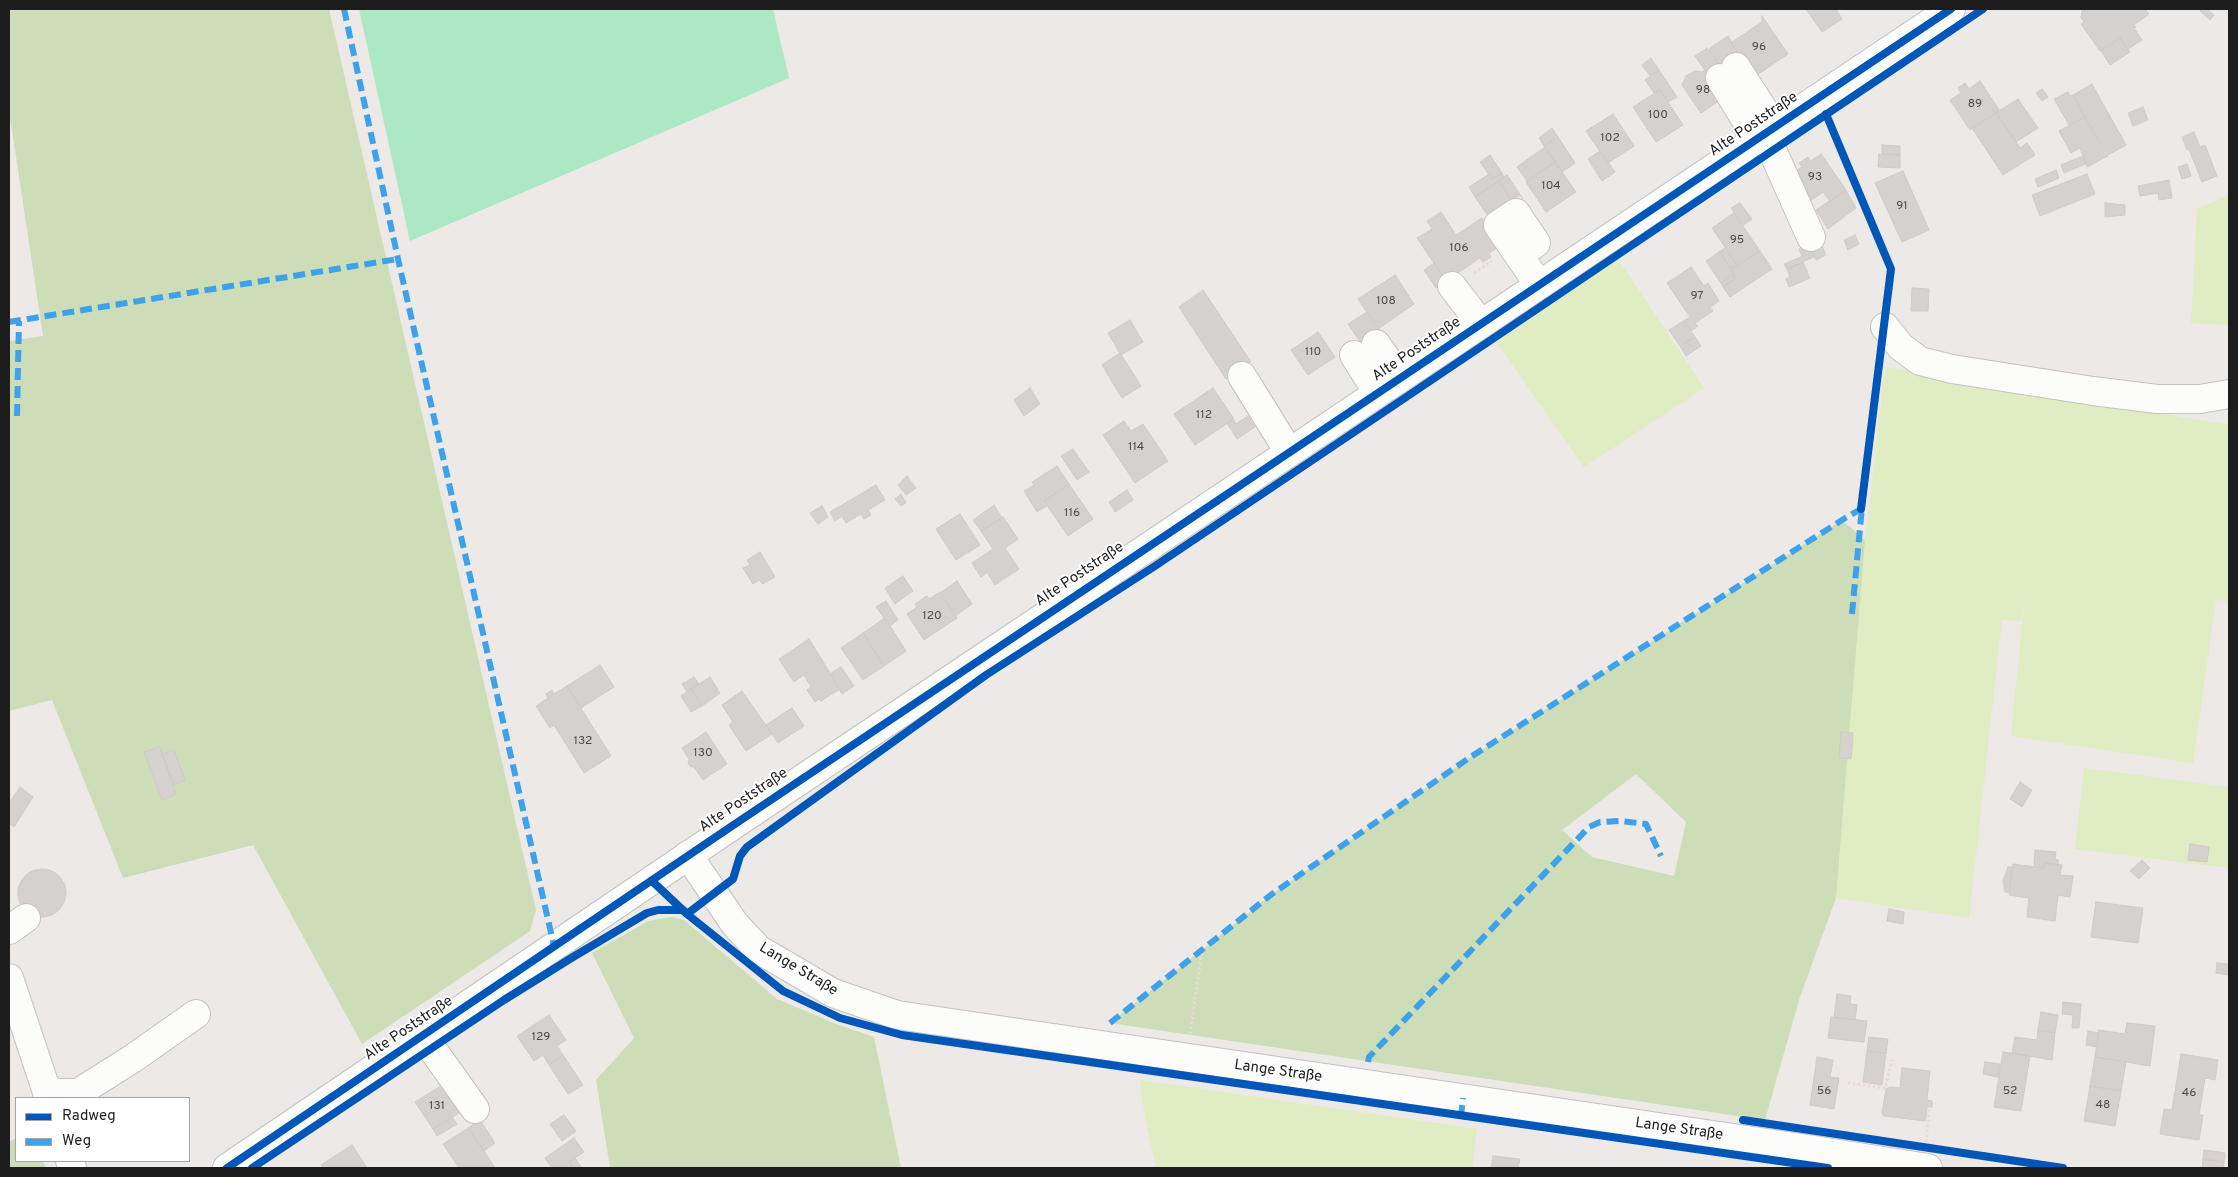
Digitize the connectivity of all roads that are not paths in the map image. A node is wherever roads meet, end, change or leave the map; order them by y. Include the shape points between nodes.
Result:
1 (1951, 9) edge
2 (1728, 72) dead end
3 (1766, 134) junction
4 (1811, 237) dead end
5 (1516, 251) road end
6 (1539, 285) junction
7 (1452, 286) road end
8 (1481, 324) junction
9 (1885, 328) dead end
10 (1242, 376) dead end
11 (1400, 378) junction
12 (1378, 393) junction
13 (2229, 394) edge
14 (1289, 452) junction
15 (688, 856) junction
16 (9, 978) edge
17 (196, 1014) dead end
18 (423, 1036) junction
19 (48, 1096) edge
20 (475, 1109) dead end
21 (1927, 1155) edge
22 (1806, 1158) edge
23 (228, 1168) edge

1 - 3 street, Alte Poststraße
2 - 3 street
3 - 4 street
3 - 6 street, Alte Poststraße
5 - 6 street
6 - 8 street, Alte Poststraße
7 - 8 street
8 - 11 street, Alte Poststraße
9 - 13 street via 1901,347 1920,361 1952,369 2157,398 2200,399
10 - 14 street
11 - 12 street, Alte Poststraße
11 - 12 street via 1365,349
12 - 14 street, Alte Poststraße
14 - 15 street, Alte Poststraße
15 - 18 street, Alte Poststraße
15 - 22 street, Lange Straße via 734,923 758,949 833,993 897,1015
16 - 19 street
17 - 19 street via 78,1093
18 - 20 street
18 - 23 street, Alte Poststraße
21 - 22 street, Lange Straße

